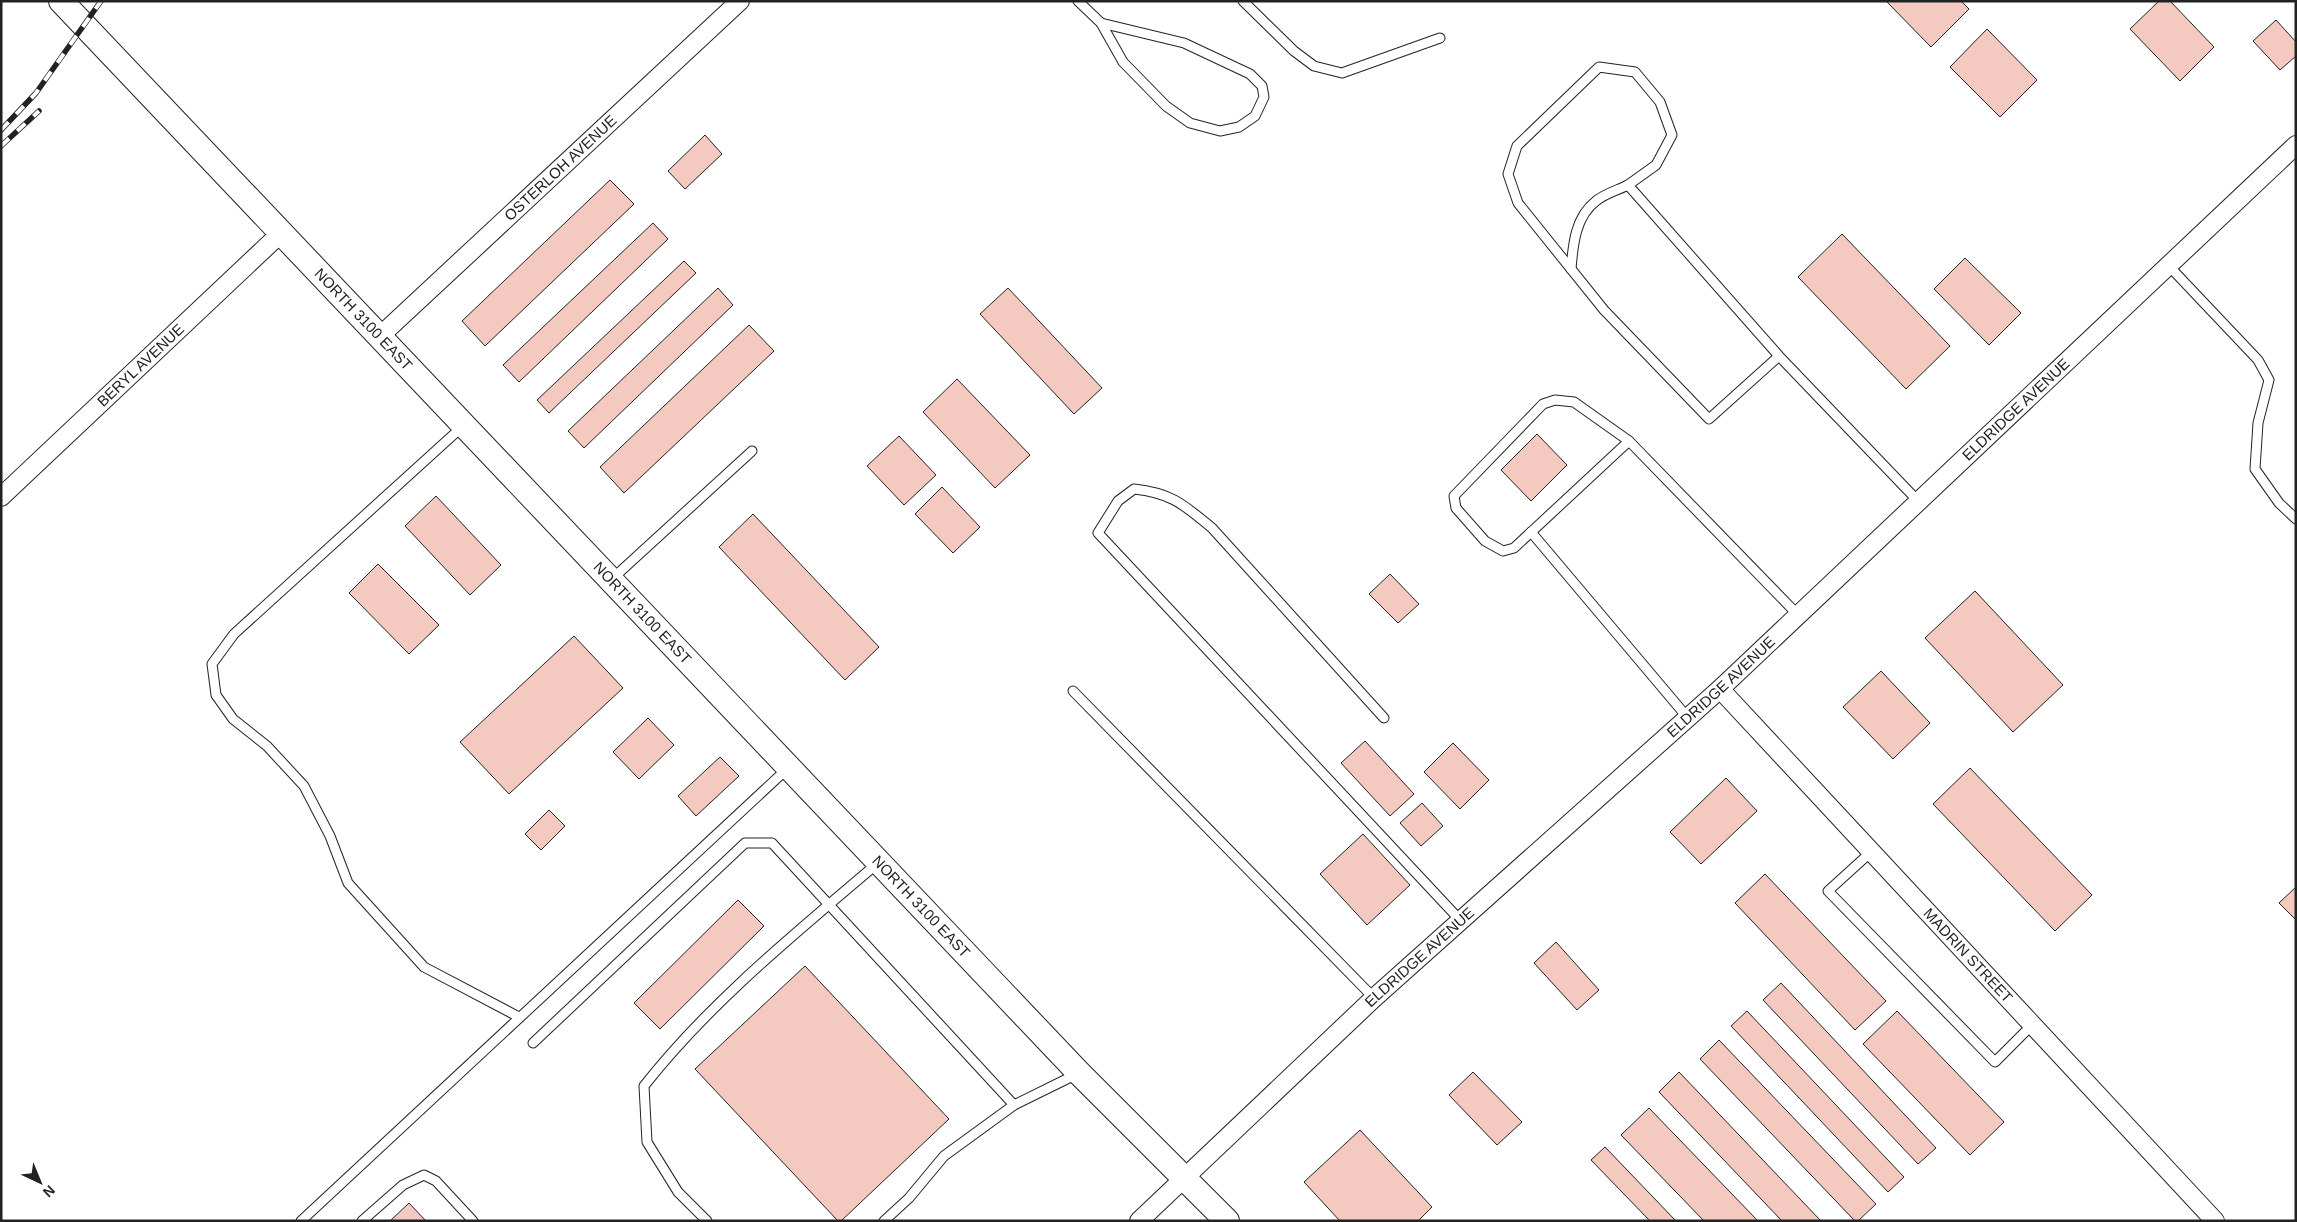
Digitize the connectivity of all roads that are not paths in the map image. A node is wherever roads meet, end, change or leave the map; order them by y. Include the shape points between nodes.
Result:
1 (61, 1) edge
2 (740, 1) edge
3 (1078, 1) edge
4 (1243, 1) edge
5 (1101, 23) junction
6 (1440, 38) dead end
7 (2296, 145) edge
8 (1628, 185) junction
9 (281, 232) junction
10 (2168, 264) junction
11 (1571, 269) junction
12 (379, 336) junction
13 (1779, 356) junction
14 (464, 425) junction
15 (1629, 441) junction
16 (752, 451) dead end
17 (1, 497) edge
18 (1918, 501) junction
19 (2296, 519) edge
20 (1531, 532) junction
21 (610, 580) junction
22 (1798, 615) junction
23 (1720, 689) junction
24 (1073, 691) dead end
25 (1384, 718) dead end
26 (1688, 718) junction
27 (789, 767) junction
28 (1871, 852) junction
29 (879, 862) junction
30 (828, 905) junction
31 (1460, 920) junction
32 (1374, 998) junction
33 (519, 1017) junction
34 (2032, 1025) junction
35 (533, 1043) dead end
36 (1079, 1073) junction
37 (1014, 1105) junction
38 (1186, 1177) junction
39 (301, 1221) edge
40 (362, 1221) edge
41 (473, 1221) edge
42 (707, 1221) edge
43 (884, 1221) edge
44 (1139, 1221) edge
45 (1228, 1221) edge
46 (2215, 1221) edge

1 - 9 main road, NORTH 3100 EAST
2 - 12 street, OSTERLOH AVENUE
3 - 5 lane
4 - 6 lane via 1314,66 1342,72
5 - 5 lane via 1184,43 1250,74 1262,86 1264,97 1255,116 1239,127 1220,131 1190,123 1166,106 1123,62
7 - 10 street, ELDRIDGE AVENUE
8 - 11 lane via 1596,201 1579,221
8 - 11 lane via 1656,165 1672,135 1660,102 1635,72 1599,67 1516,146 1508,174 1518,203
8 - 13 lane
9 - 12 main road, NORTH 3100 EAST
9 - 17 street, BERYL AVENUE
10 - 18 street, ELDRIDGE AVENUE
10 - 19 lane via 2258,360 2269,380 2258,423 2255,469 2279,503
11 - 13 lane via 1604,310 1709,419
12 - 14 main road, NORTH 3100 EAST
13 - 18 lane
14 - 21 main road, NORTH 3100 EAST
14 - 33 lane via 234,634 212,664 216,695 233,719 267,746 304,786 330,836 348,883 424,967
15 - 20 lane
15 - 20 lane via 1574,402 1555,400 1543,404 1454,496 1456,508 1486,541 1502,551 1514,548
15 - 22 lane
16 - 21 lane
18 - 22 street, ELDRIDGE AVENUE
20 - 26 lane
21 - 27 main road, NORTH 3100 EAST
22 - 23 street, ELDRIDGE AVENUE
23 - 26 street, ELDRIDGE AVENUE
23 - 28 street, MADRIN STREET
24 - 32 lane
25 - 31 lane via 1212,528 1181,502 1157,492 1134,489 1118,501 1098,533
26 - 31 street, ELDRIDGE AVENUE
27 - 29 main road, NORTH 3100 EAST
27 - 33 lane
28 - 34 street, MADRIN STREET
28 - 34 lane via 1828,892 1995,1062
29 - 30 lane
29 - 36 main road, NORTH 3100 EAST
30 - 35 lane via 772,843 745,843
30 - 37 lane
30 - 42 lane via 736,987 672,1051 644,1086 647,1142 678,1192
31 - 32 street, ELDRIDGE AVENUE
32 - 38 street, ELDRIDGE AVENUE
33 - 39 lane
34 - 46 street, MADRIN STREET
36 - 37 lane
36 - 38 main road, NORTH 3100 EAST
37 - 43 lane via 944,1156 909,1198
38 - 44 street, ELDRIDGE AVENUE
38 - 45 main road, NORTH 3100 EAST
40 - 41 lane via 403,1185 424,1175 436,1180

